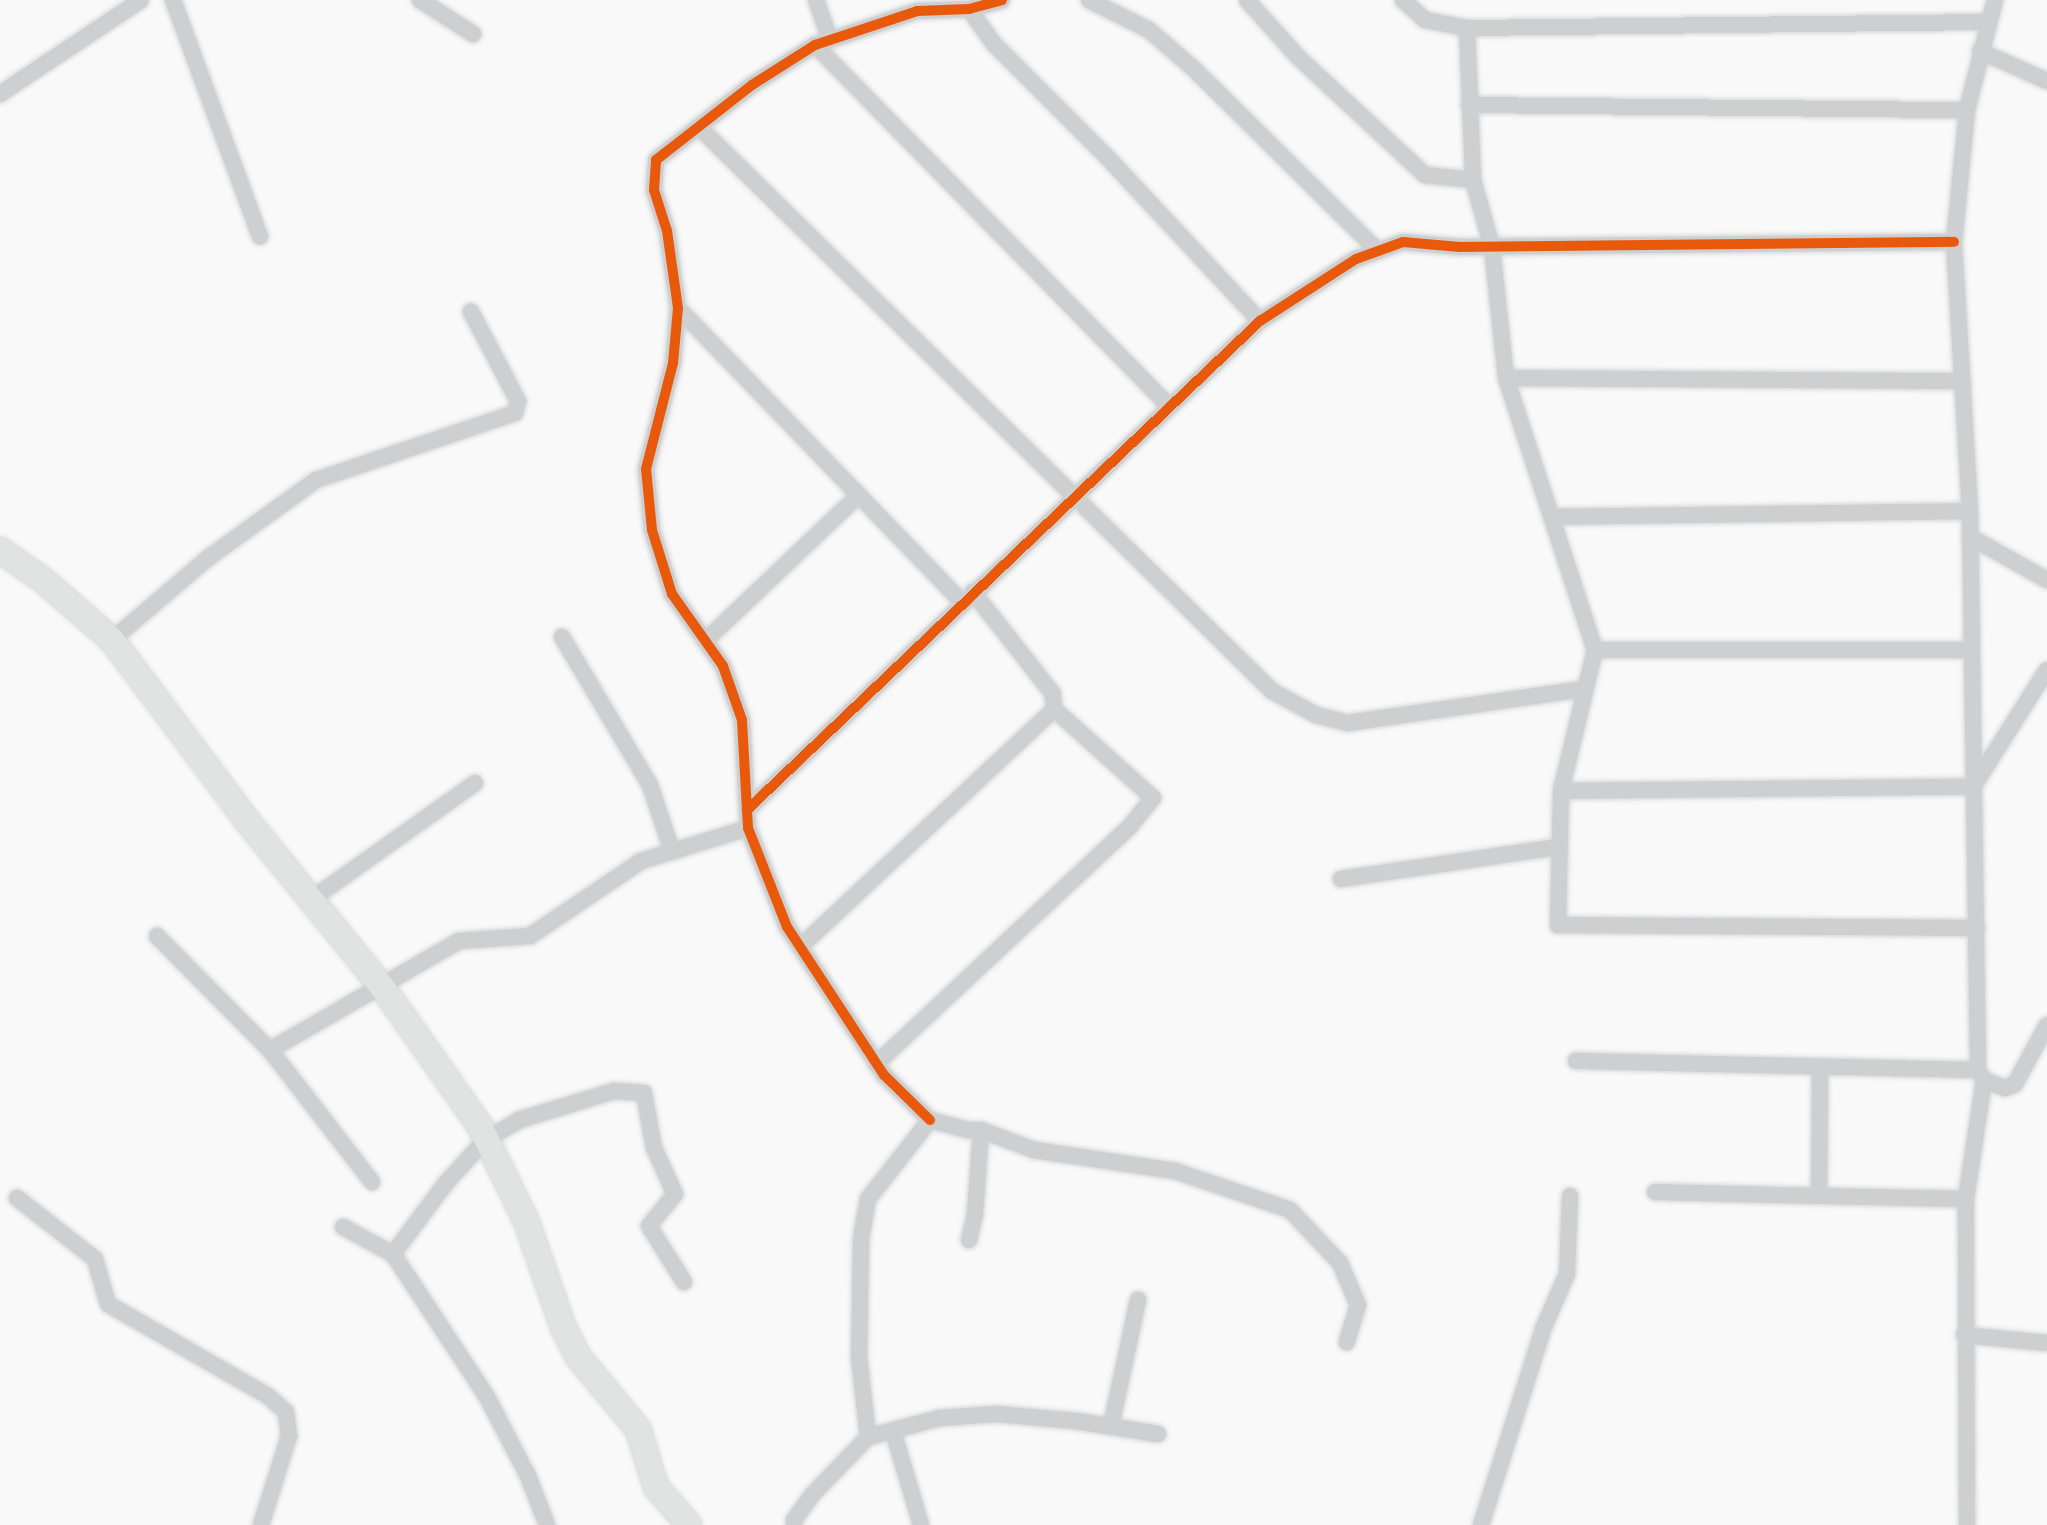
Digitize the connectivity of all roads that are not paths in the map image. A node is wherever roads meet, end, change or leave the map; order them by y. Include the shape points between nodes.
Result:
1 (141, 0) edge
2 (173, 0) edge
3 (420, 0) edge
4 (816, 0) edge
5 (1002, 0) edge
6 (1089, 0) edge
7 (1247, 0) edge
8 (1403, 0) edge
9 (1995, 0) edge
10 (916, 6) edge
11 (969, 9) junction
12 (1987, 22) junction
13 (1467, 28) junction
14 (473, 34) dead end
15 (822, 43) junction
16 (1980, 51) junction
17 (2047, 81) edge
18 (0, 94) edge
19 (1469, 105) junction
20 (1967, 110) junction
21 (699, 127) junction
22 (1473, 180) junction
23 (260, 236) dead end
24 (1954, 242) junction
25 (1492, 247) junction
26 (1378, 251) junction
27 (678, 308) junction
28 (471, 312) dead end
29 (1260, 321) junction
30 (1506, 378) junction
31 (1963, 381) junction
32 (1169, 406) junction
33 (859, 495) junction
34 (1074, 496) junction
35 (1970, 511) junction
36 (1553, 517) junction
37 (1970, 537) junction
38 (0, 550) edge
39 (2047, 580) edge
40 (968, 597) junction
41 (562, 637) dead end
42 (112, 640) junction
43 (705, 641) junction
44 (1595, 650) junction
45 (1970, 650) junction
46 (2047, 670) edge
47 (1583, 689) junction
48 (1054, 709) junction
49 (475, 783) dead end
50 (1973, 787) junction
51 (1561, 791) junction
52 (747, 810) junction
53 (748, 828) junction
54 (1559, 847) junction
55 (672, 851) junction
56 (1341, 879) dead end
57 (312, 899) junction
58 (1977, 928) junction
59 (157, 936) dead end
60 (800, 947) junction
61 (383, 988) junction
62 (2047, 1025) edge
63 (270, 1050) junction
64 (1576, 1061) dead end
65 (876, 1064) junction
66 (1820, 1067) junction
67 (1981, 1075) junction
68 (930, 1120) junction
69 (981, 1130) junction
70 (485, 1140) junction
71 (372, 1182) dead end
72 (1655, 1192) dead end
73 (1570, 1196) dead end
74 (1819, 1196) junction
75 (17, 1198) dead end
76 (1966, 1199) junction
77 (343, 1227) dead end
78 (969, 1240) dead end
79 (393, 1254) junction
80 (684, 1282) dead end
81 (1138, 1300) dead end
82 (1964, 1335) junction
83 (1347, 1342) dead end
84 (2047, 1343) edge
85 (1111, 1426) junction
86 (893, 1431) junction
87 (1158, 1434) dead end
88 (868, 1437) junction
89 (261, 1525) edge
90 (547, 1525) edge
91 (689, 1525) edge
92 (794, 1525) edge
93 (921, 1525) edge
94 (1481, 1525) edge
95 (1967, 1525) edge

1 - 18 street
2 - 23 street
3 - 14 street
4 - 15 street
5 - 11 street
6 - 26 street via 1149,30
7 - 22 street via 1297,56 1425,175
8 - 13 street via 1425,20
9 - 12 street
10 - 11 street
10 - 15 street
11 - 29 street via 994,44
12 - 13 street
12 - 16 street
13 - 19 street
15 - 21 street via 752,85
15 - 32 street
16 - 17 street
16 - 20 street
19 - 20 street
19 - 22 street
20 - 24 street
21 - 27 street via 656,160 654,190 667,231
21 - 34 street
22 - 25 street
24 - 25 street
24 - 31 street
25 - 26 street via 1403,242
25 - 30 street
26 - 29 street via 1356,259
27 - 33 street
27 - 43 street via 673,363 646,469 652,530 672,594
28 - 42 street via 518,401 515,413 316,480 208,558
29 - 32 street
30 - 31 street
30 - 36 street
31 - 35 street
32 - 34 street
33 - 40 street
33 - 43 street
34 - 40 street
34 - 47 street via 1272,691 1316,715 1348,723
35 - 36 street
35 - 37 street
36 - 44 street
37 - 39 street
37 - 45 street
38 - 42 street
40 - 48 street via 1053,694
40 - 52 street
41 - 55 street via 650,785
42 - 57 street
43 - 52 street via 723,666 742,720
44 - 45 street
44 - 47 street
45 - 50 street
46 - 50 street
47 - 51 street
48 - 60 street
48 - 65 street via 1153,798 1131,825
49 - 57 street
50 - 51 street
50 - 58 street
51 - 54 street
52 - 53 street
53 - 55 street
53 - 60 street
54 - 56 street
54 - 58 street via 1558,925
55 - 61 street via 641,861 530,936 459,941
57 - 61 street
58 - 67 street
59 - 63 street
60 - 65 street
61 - 63 street
61 - 70 street
62 - 67 street via 2015,1084 2005,1088
63 - 71 street
64 - 66 street
65 - 68 street
66 - 67 street
66 - 74 street
67 - 76 street
68 - 69 street
68 - 88 street via 868,1199 861,1239 859,1357
69 - 78 street
69 - 83 street via 1034,1150 1175,1171 1290,1210 1340,1263 1358,1305
70 - 79 street
70 - 80 street via 519,1120 614,1091 644,1093 654,1148 675,1194 649,1226
70 - 91 street via 527,1223 574,1348 638,1429 656,1487
72 - 74 street
73 - 94 street via 1567,1274 1543,1329
74 - 76 street
75 - 89 street via 95,1259 108,1304 268,1396 286,1412 289,1436
76 - 82 street
77 - 79 street
79 - 90 street via 487,1397
81 - 85 street
82 - 84 street
82 - 95 street
85 - 86 street via 996,1414 940,1418
85 - 87 street
86 - 88 street
86 - 93 street
88 - 92 street via 812,1495

